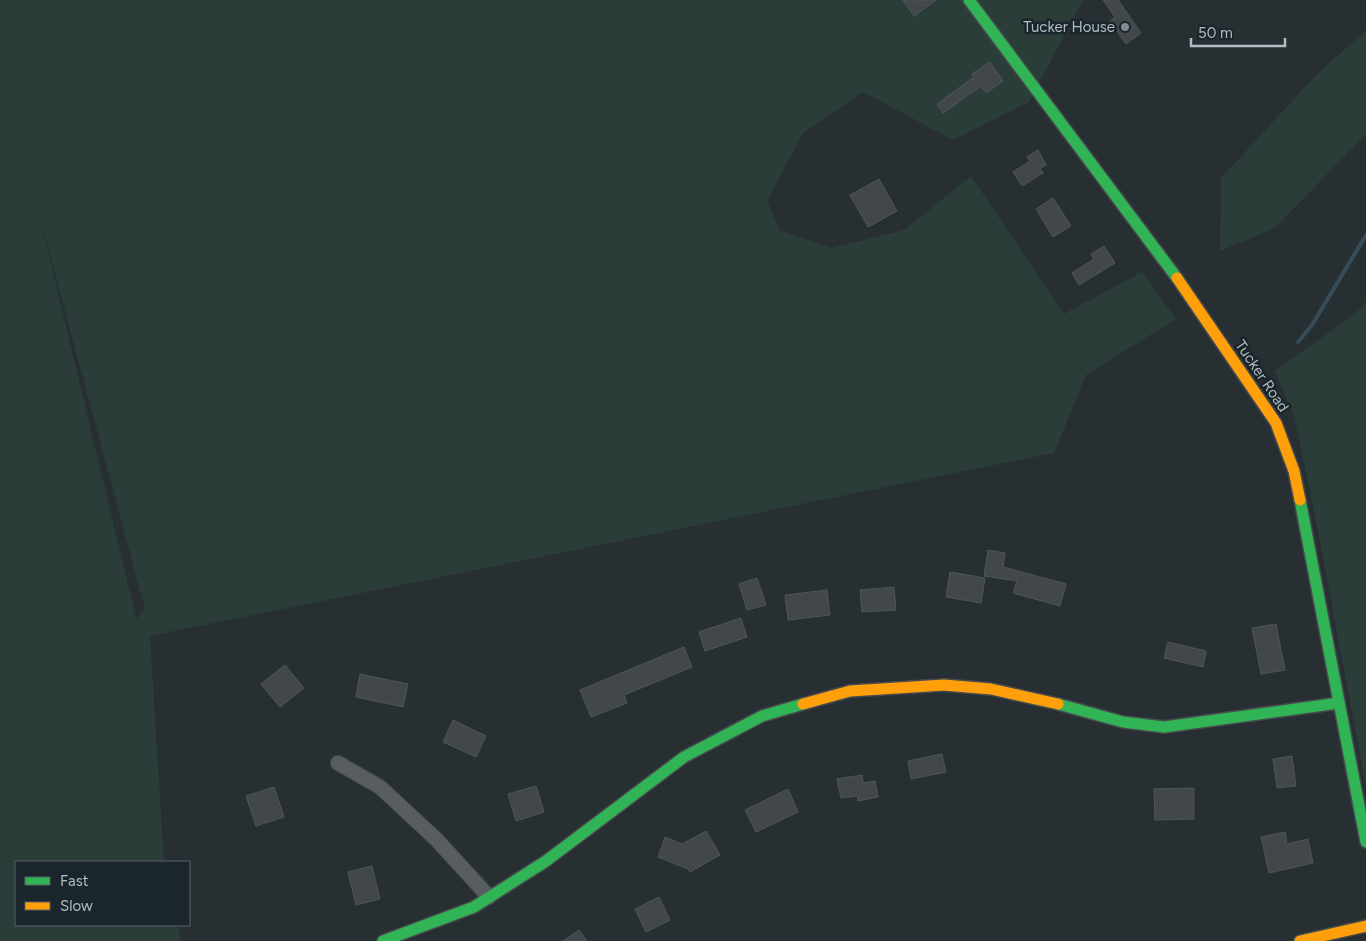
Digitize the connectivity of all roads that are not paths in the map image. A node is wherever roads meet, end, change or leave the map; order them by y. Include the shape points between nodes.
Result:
1 (969, 0) edge
2 (1339, 703) junction
3 (338, 762) dead end
4 (1366, 842) edge
5 (489, 897) junction
6 (1366, 926) edge
7 (383, 941) edge
8 (1300, 941) edge

1 - 2 street, Tucker Road via 1155,246 1276,423 1294,471
2 - 4 street, Tucker Road
2 - 5 street via 1164,727 1123,722 1040,698 991,689 944,685 850,691 762,716 684,757 546,861
3 - 5 street via 380,787 437,840
5 - 7 street via 474,907
6 - 8 street

